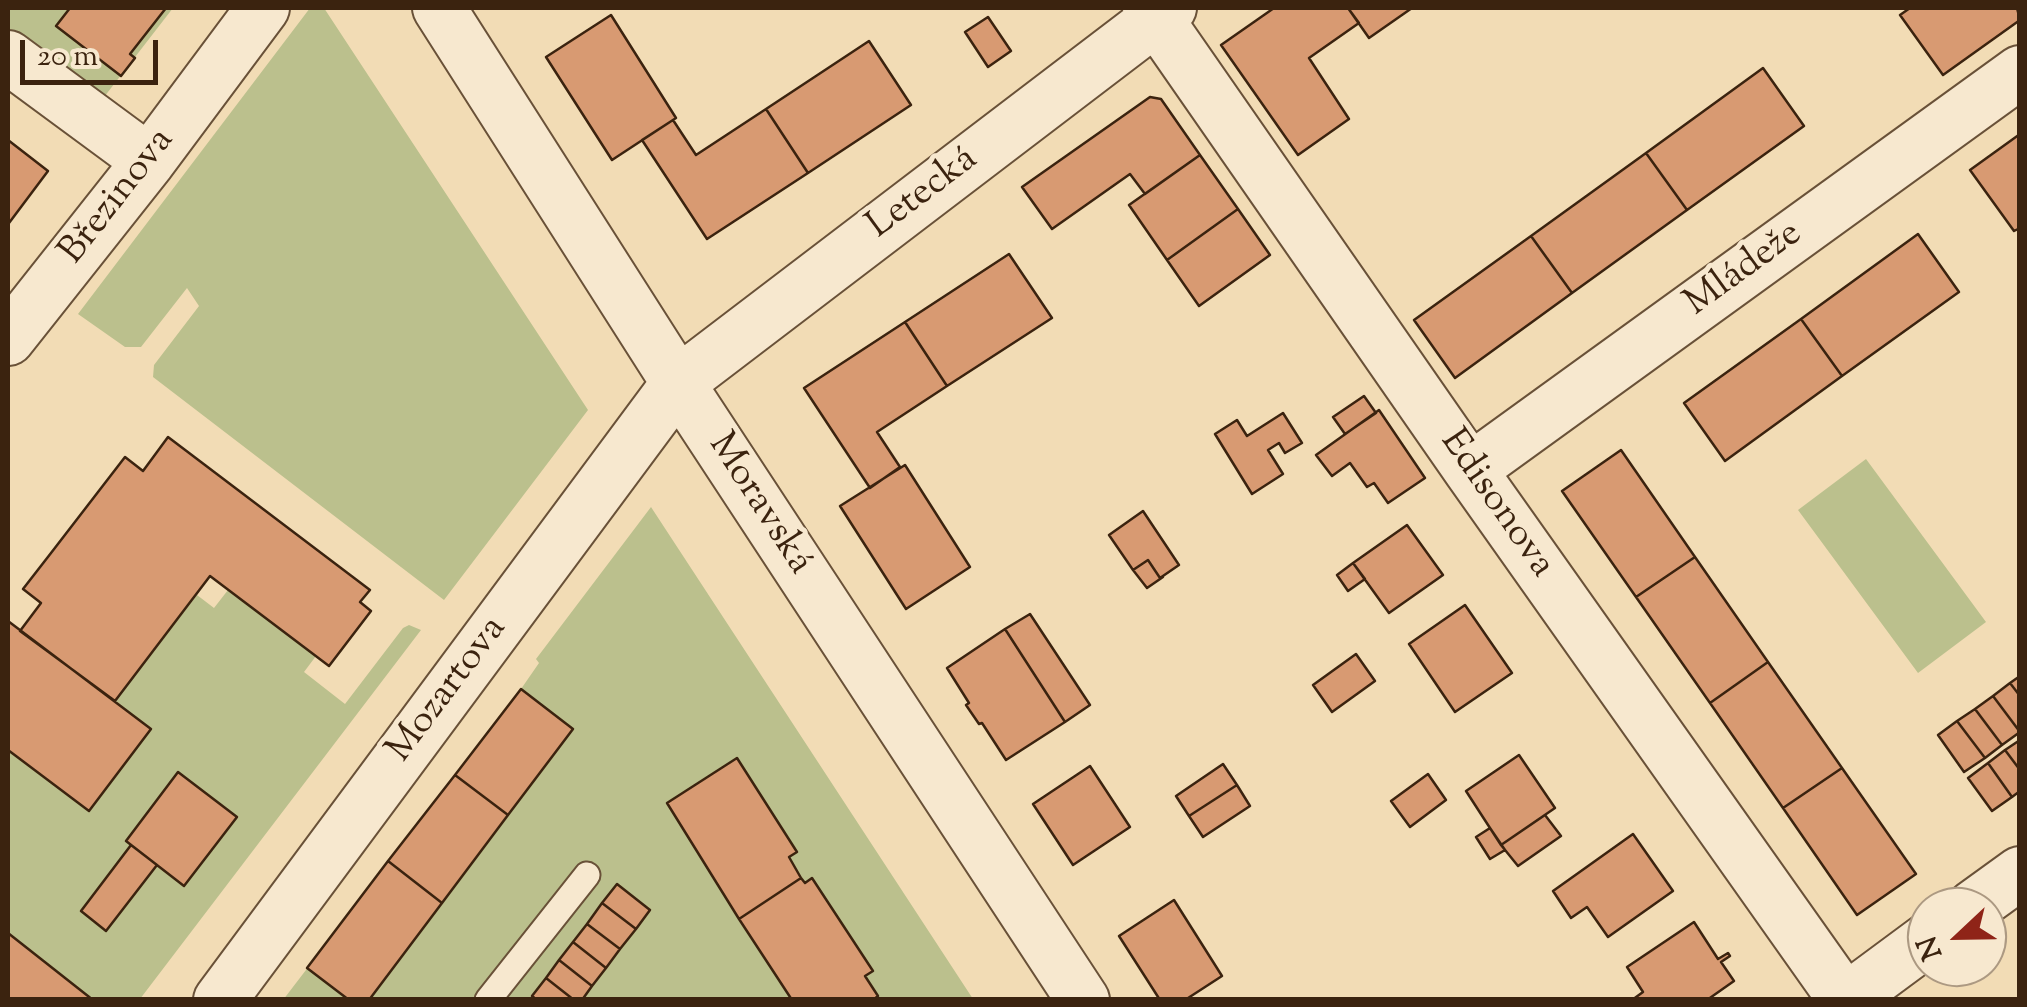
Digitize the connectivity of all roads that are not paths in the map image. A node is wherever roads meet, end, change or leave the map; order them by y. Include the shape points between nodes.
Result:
1 (263, 8) edge
2 (439, 8) edge
3 (1159, 11) edge
4 (8, 57) edge
5 (2020, 72) edge
6 (150, 162) junction
7 (8, 339) edge
8 (678, 383) junction
9 (1470, 470) junction
10 (587, 876) dead end
11 (1907, 955) edge
12 (229, 996) edge
13 (488, 1000) edge
14 (1082, 1000) edge
15 (1846, 1000) edge

1 - 6 street, Březinova
2 - 8 street, Moravská
3 - 8 street, Letecká
3 - 9 street, Edisonova
4 - 6 street
5 - 9 street, Mládeže
6 - 7 street, Březinova
8 - 12 street, Mozartova
8 - 14 street, Moravská
9 - 15 street, Edisonova
10 - 13 lane
11 - 15 street

